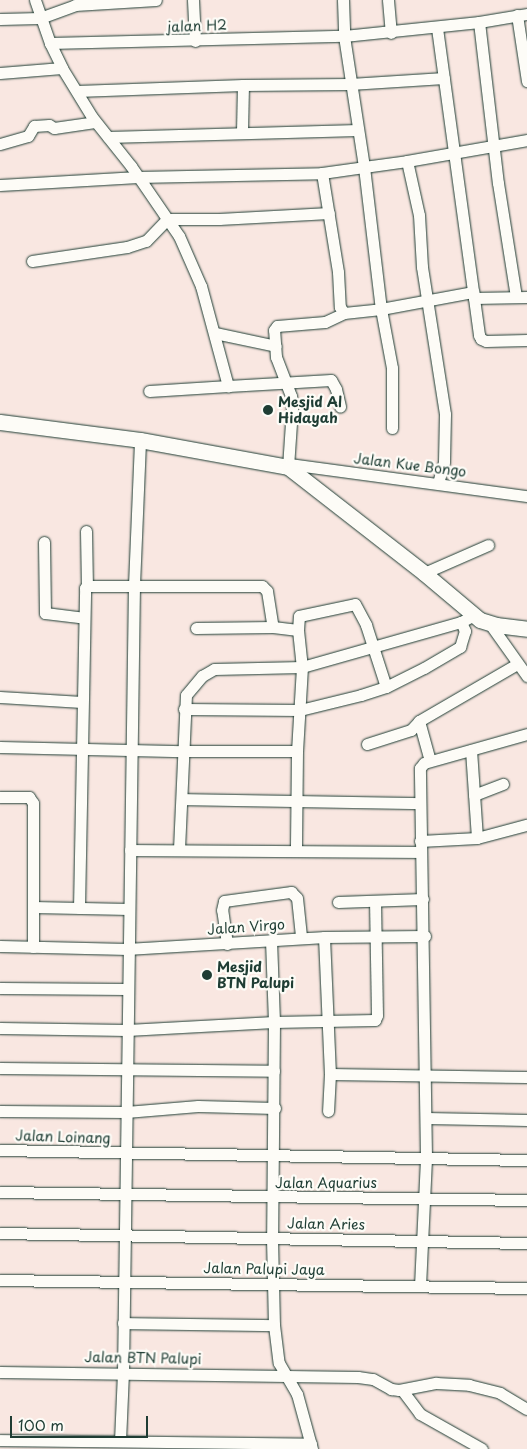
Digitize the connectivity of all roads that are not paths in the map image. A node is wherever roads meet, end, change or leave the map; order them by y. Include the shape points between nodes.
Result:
1 (36, 0) edge
2 (134, 0) edge
3 (156, 0) edge
4 (193, 0) edge
5 (343, 0) edge
6 (388, 0) edge
7 (74, 2) edge
8 (522, 14) edge
9 (40, 18) junction
10 (0, 19) edge
11 (479, 22) junction
12 (437, 28) junction
13 (391, 33) junction
14 (344, 36) junction
15 (195, 41) junction
16 (50, 43) junction
17 (62, 68) junction
18 (0, 73) edge
19 (444, 78) junction
20 (527, 80) edge
21 (350, 84) junction
22 (243, 85) junction
23 (77, 92) junction
24 (95, 122) junction
25 (358, 130) junction
26 (242, 132) junction
27 (108, 137) junction
28 (527, 140) edge
29 (0, 144) edge
30 (493, 147) junction
31 (454, 154) junction
32 (407, 161) junction
33 (364, 167) junction
34 (322, 173) junction
35 (138, 177) junction
36 (0, 185) edge
37 (329, 213) junction
38 (167, 219) junction
39 (32, 261) dead end
40 (473, 295) junction
41 (522, 297) edge
42 (428, 300) junction
43 (381, 309) junction
44 (344, 313) junction
45 (215, 333) junction
46 (527, 340) edge
47 (276, 346) junction
48 (286, 383) junction
49 (228, 386) junction
50 (149, 391) dead end
51 (340, 407) dead end
52 (0, 422) edge
53 (392, 428) dead end
54 (140, 440) junction
55 (289, 466) junction
56 (438, 483) junction
57 (527, 496) edge
58 (86, 531) dead end
59 (44, 542) dead end
60 (488, 546) dead end
61 (424, 572) junction
62 (134, 585) junction
63 (87, 586) junction
64 (82, 618) junction
65 (467, 618) junction
66 (490, 624) junction
67 (273, 627) junction
68 (196, 628) dead end
69 (527, 629) edge
70 (298, 630) junction
71 (373, 648) junction
72 (517, 664) junction
73 (302, 667) junction
74 (527, 676) edge
75 (386, 687) junction
76 (0, 697) edge
77 (82, 702) junction
78 (184, 709) junction
79 (300, 710) junction
80 (419, 721) junction
81 (527, 734) edge
82 (367, 744) dead end
83 (0, 747) edge
84 (81, 749) junction
85 (132, 750) junction
86 (471, 750) junction
87 (183, 751) junction
88 (297, 751) junction
89 (430, 761) junction
90 (503, 784) dead end
91 (474, 795) junction
92 (0, 797) edge
93 (182, 799) junction
94 (297, 802) junction
95 (420, 804) junction
96 (526, 825) edge
97 (477, 838) junction
98 (420, 846) junction
99 (179, 849) junction
100 (130, 850) junction
101 (296, 851) junction
102 (423, 899) junction
103 (374, 901) junction
104 (338, 902) dead end
105 (33, 907) junction
106 (79, 908) junction
107 (129, 909) junction
108 (375, 934) junction
109 (324, 936) junction
110 (424, 936) junction
111 (301, 938) junction
112 (271, 940) junction
113 (227, 944) junction
114 (0, 946) edge
115 (33, 947) junction
116 (128, 949) junction
117 (0, 988) edge
118 (127, 989) junction
119 (328, 1021) junction
120 (274, 1022) junction
121 (0, 1028) edge
122 (127, 1030) junction
123 (0, 1068) edge
124 (127, 1070) junction
125 (274, 1071) junction
126 (330, 1074) junction
127 (426, 1077) junction
128 (527, 1077) edge
129 (275, 1108) junction
130 (0, 1111) edge
131 (328, 1111) dead end
132 (126, 1112) junction
133 (426, 1118) junction
134 (527, 1120) edge
135 (0, 1150) edge
136 (125, 1154) junction
137 (273, 1156) junction
138 (426, 1157) junction
139 (527, 1160) edge
140 (0, 1192) edge
141 (126, 1194) junction
142 (273, 1197) junction
143 (423, 1198) junction
144 (527, 1200) edge
145 (0, 1233) edge
146 (125, 1234) junction
147 (272, 1238) junction
148 (422, 1241) junction
149 (527, 1243) edge
150 (0, 1280) edge
151 (124, 1281) junction
152 (274, 1285) junction
153 (420, 1286) junction
154 (527, 1288) edge
155 (123, 1324) junction
156 (274, 1325) junction
157 (0, 1372) edge
158 (123, 1372) junction
159 (286, 1376) junction
160 (402, 1390) junction
161 (527, 1409) edge
162 (0, 1440) edge
163 (120, 1441) junction
164 (135, 1445) edge
165 (312, 1447) edge
166 (482, 1449) edge

1 - 9 street
2 - 3 street
2 - 7 street
4 - 15 street
5 - 14 street
6 - 13 street
7 - 9 street
8 - 11 street, jalan H2
8 - 20 street
9 - 10 street
9 - 16 street
11 - 12 street, jalan H2
11 - 30 street
12 - 13 street, jalan H2
12 - 19 street
13 - 14 street, jalan H2
14 - 15 street, jalan H2
14 - 21 street
15 - 16 street, jalan H2
16 - 17 street
17 - 18 street
17 - 23 street
19 - 21 street
19 - 31 street
21 - 22 street
21 - 25 street
22 - 23 street
22 - 26 street
23 - 24 street
24 - 27 street
24 - 29 street via 54,128 34,126 28,136
25 - 26 street
25 - 33 street
26 - 27 street
27 - 35 street
28 - 30 street
30 - 31 street
30 - 41 street
31 - 32 street
31 - 40 street
32 - 33 street
32 - 42 street via 419,215
33 - 34 street
33 - 43 street
34 - 35 street
34 - 37 street
35 - 36 street
35 - 38 street
37 - 38 street
37 - 44 street via 340,308
38 - 39 street via 146,242 127,248
38 - 45 street via 192,262
40 - 41 street
40 - 42 street
40 - 46 street via 481,339
42 - 43 street
42 - 56 street via 445,414 444,462
43 - 44 street
43 - 53 street via 392,368
44 - 47 street via 325,322 280,324 274,330
45 - 47 street
45 - 49 street
47 - 48 street via 276,357
48 - 49 street
48 - 51 street via 331,380
48 - 55 street via 292,409
49 - 50 street
52 - 54 main road
54 - 55 main road
54 - 62 street
55 - 56 street, Jalan Kue Bongo
55 - 61 main road
56 - 57 street, Jalan Kue Bongo
58 - 63 street
59 - 64 street via 45,613
60 - 61 street
61 - 65 main road
62 - 63 street
62 - 67 street via 262,586 267,591
62 - 85 street
63 - 64 street via 83,592
64 - 77 street
65 - 66 main road
65 - 71 street
65 - 75 street via 460,647
66 - 69 main road
66 - 72 street
67 - 68 street
67 - 70 street
70 - 71 street via 299,616 356,604
70 - 73 street
71 - 73 street
71 - 75 street
72 - 74 street
72 - 80 street
73 - 78 street via 214,669 194,684 186,695
73 - 79 street
75 - 79 street
76 - 77 street
77 - 84 street
78 - 79 street
78 - 87 street
79 - 88 street
80 - 82 street via 408,730
80 - 89 street
81 - 86 street
83 - 84 street
84 - 85 street
84 - 106 street
85 - 87 street
85 - 100 street
86 - 89 street
86 - 91 street
87 - 88 street
87 - 93 street
88 - 94 street
89 - 95 street via 420,768
90 - 91 street
91 - 97 street
92 - 105 street via 29,797 33,800
93 - 94 street
93 - 99 street
94 - 95 street
94 - 101 street
95 - 98 street
96 - 97 street
97 - 98 street
98 - 101 street
98 - 102 street
99 - 100 street
99 - 101 street
100 - 107 street
102 - 103 street
102 - 110 street
103 - 104 street
103 - 108 street
105 - 106 street
105 - 115 street
106 - 107 street
107 - 116 street
108 - 109 street, Jalan Virgo
108 - 110 street, Jalan Virgo
108 - 119 street via 377,1018
109 - 111 street, Jalan Virgo
109 - 119 street
110 - 127 street
111 - 112 street, Jalan Virgo
111 - 113 street via 297,898 291,892 224,901 222,910
112 - 113 street, Jalan Virgo
112 - 120 street
113 - 116 street, Jalan Virgo
114 - 115 street, Jalan Virgo
115 - 116 street, Jalan Virgo
116 - 118 street
117 - 118 street
118 - 122 street
119 - 120 street
119 - 126 street
120 - 122 street
120 - 125 street
121 - 122 street
122 - 124 street
123 - 124 street
124 - 125 street
124 - 132 street
125 - 129 street
126 - 127 street
126 - 131 street
127 - 128 street
127 - 133 street
129 - 132 street via 198,1106
129 - 137 street
130 - 132 street
132 - 136 street
133 - 134 street
133 - 138 street
135 - 136 street, Jalan Loinang
136 - 137 street
136 - 141 street
137 - 138 street
137 - 142 street
138 - 139 street
138 - 143 street
140 - 141 street, Jalan Aquarius
141 - 142 street, Jalan Aquarius
141 - 146 street
142 - 143 street, Jalan Aquarius
142 - 147 street
143 - 144 street, Jalan Aquarius
143 - 148 street
145 - 146 street, Jalan Aries
146 - 147 street, Jalan Aries
146 - 151 street
147 - 148 street, Jalan Aries
147 - 152 street
148 - 149 street, Jalan Aries
148 - 153 street
150 - 151 street, Jalan Palupi Jaya
151 - 152 street, Jalan Palupi Jaya
151 - 155 street
152 - 153 street, Jalan Palupi Jaya
152 - 156 street
153 - 154 street, Jalan Palupi Jaya
155 - 156 street
155 - 158 street
156 - 159 street via 279,1363
157 - 158 street, Jalan BTN Palupi
158 - 159 street, Jalan BTN Palupi
158 - 163 street
159 - 160 street, Jalan BTN Palupi via 368,1378 391,1389
159 - 165 street via 296,1394
160 - 161 street via 436,1383 469,1385 500,1393
160 - 166 street via 420,1414
162 - 163 street
163 - 164 street
164 - 165 street

